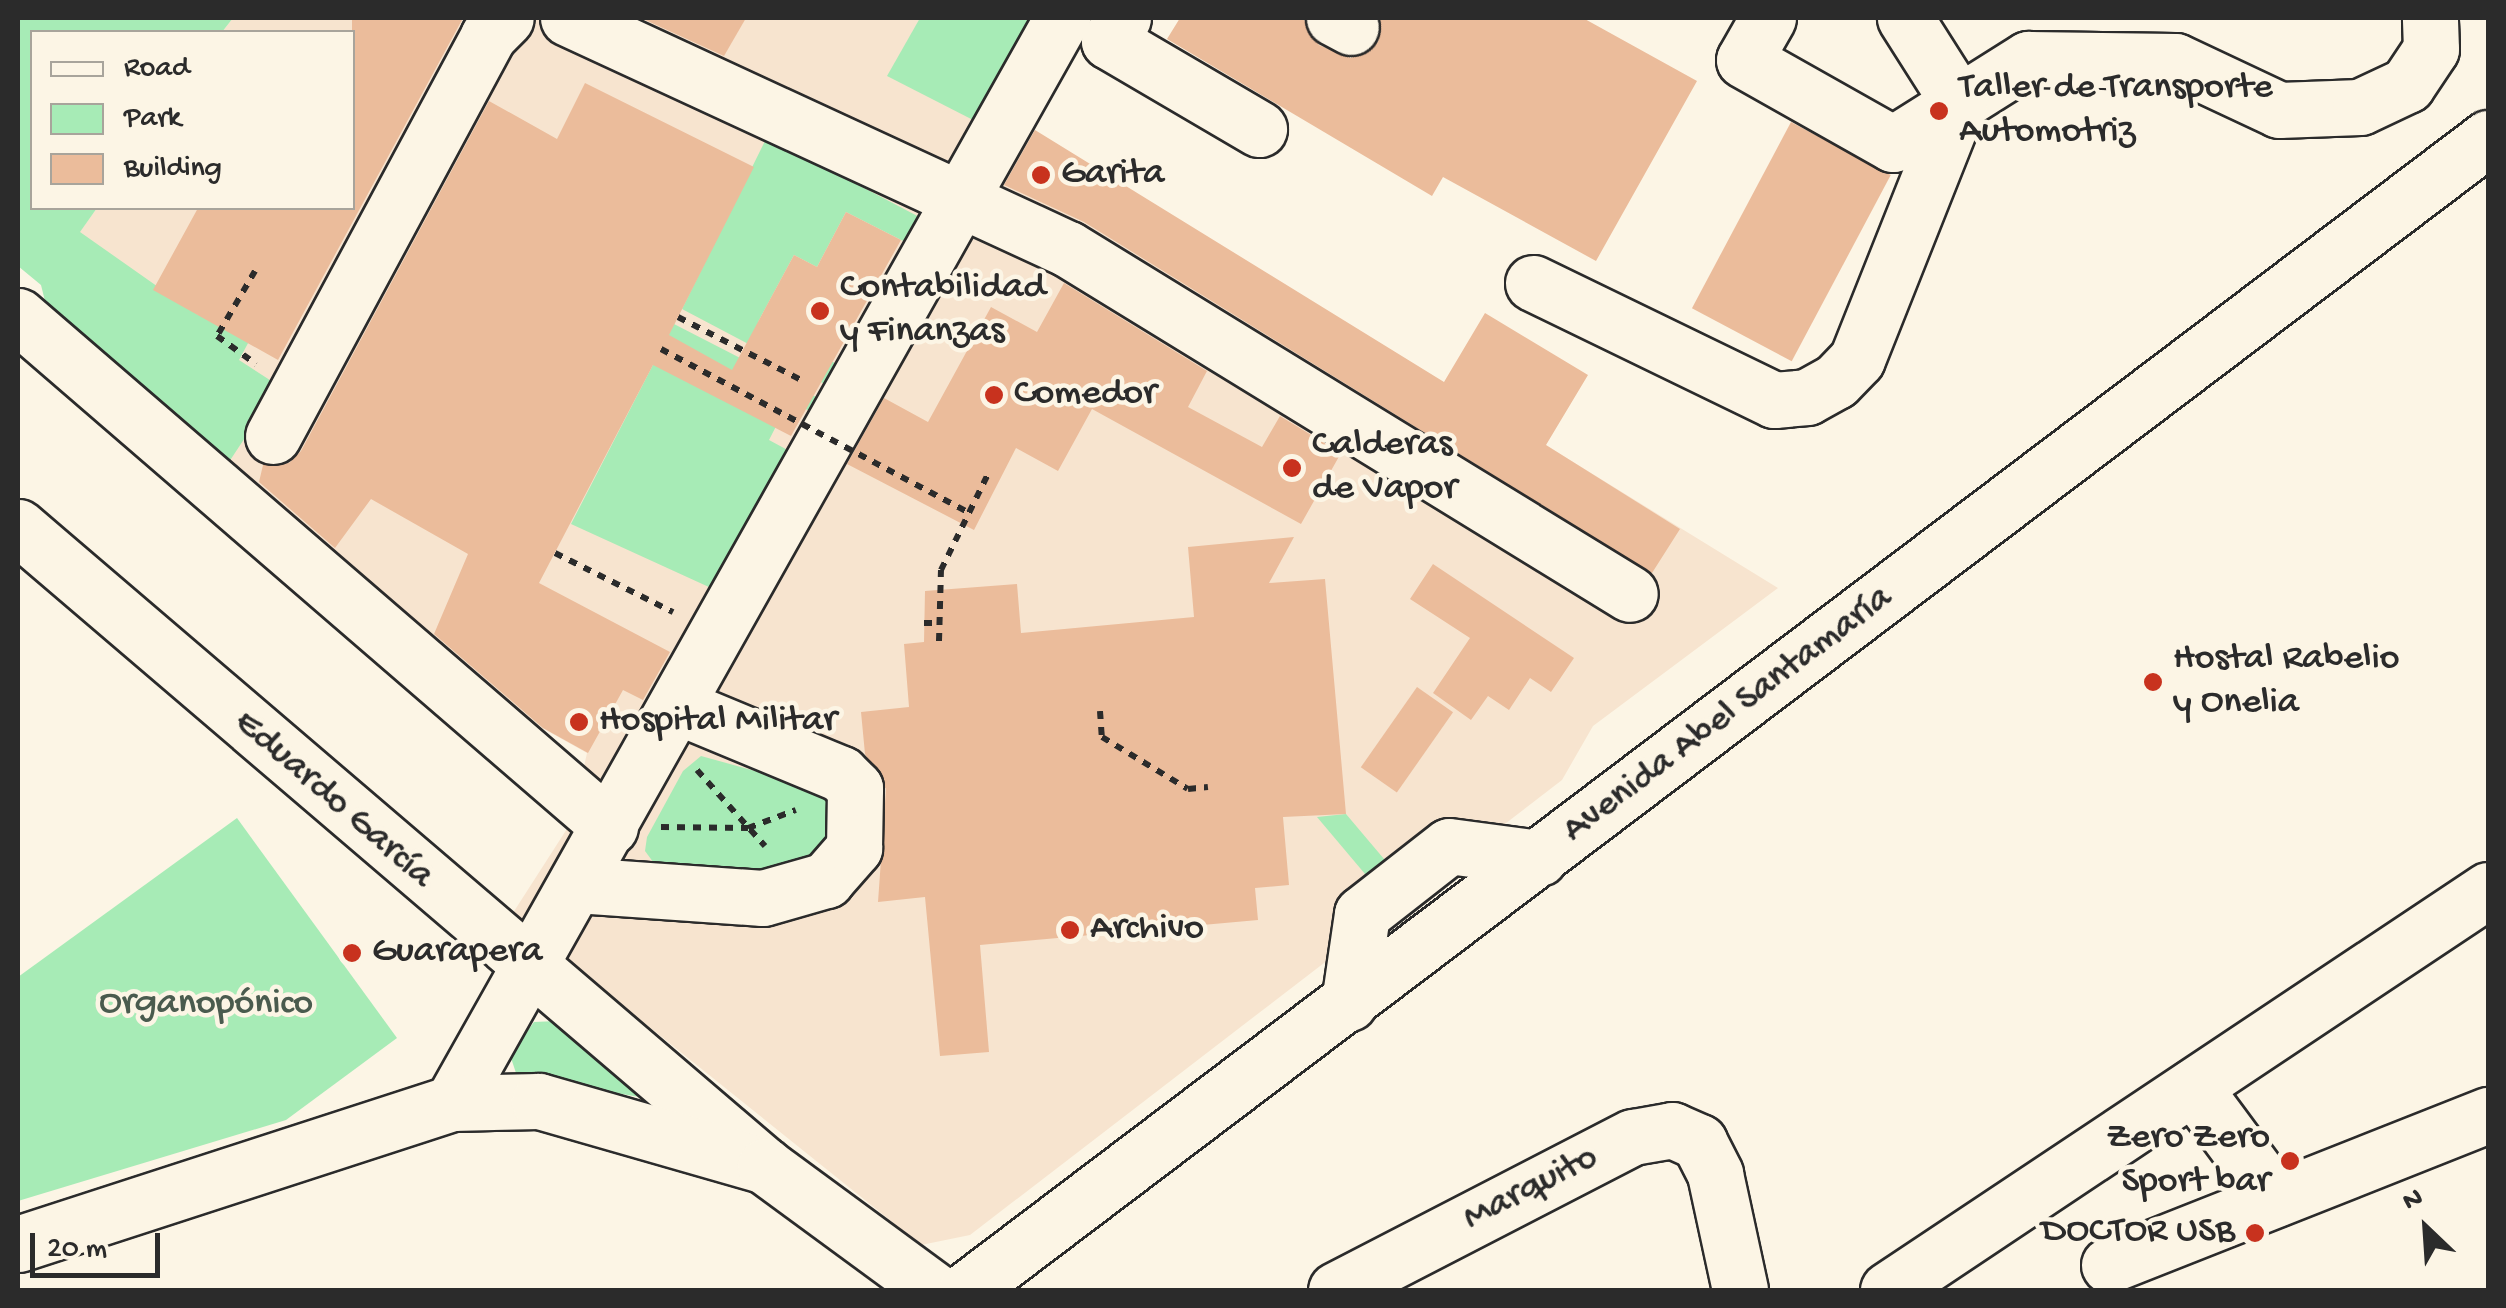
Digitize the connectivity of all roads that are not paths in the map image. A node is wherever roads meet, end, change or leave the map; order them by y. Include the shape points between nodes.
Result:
1 (506, 18) edge
2 (568, 18) edge
3 (1062, 18) edge
4 (1122, 18) edge
5 (1768, 18) edge
6 (1905, 18) edge
7 (2430, 18) edge
8 (1959, 103) junction
9 (1259, 129) dead end
10 (2488, 138) edge
11 (958, 204) junction
12 (1532, 282) dead end
13 (18, 316) edge
14 (285, 415) road end
15 (18, 527) edge
16 (1630, 594) dead end
17 (672, 720) junction
18 (610, 827) junction
19 (577, 885) junction
20 (2488, 890) edge
21 (529, 970) junction
22 (2193, 1086) junction
23 (452, 1103) junction
24 (2488, 1115) edge
25 (765, 1166) junction
26 (2276, 1199) junction
27 (18, 1244) edge
28 (2109, 1265) dead end
29 (934, 1290) edge
30 (966, 1290) edge
31 (1336, 1290) edge
32 (1740, 1290) edge
33 (1888, 1290) edge

1 - 14 street via 488,36
2 - 11 street
3 - 11 street
4 - 9 street via 1109,41
5 - 8 street via 1744,60 1893,144
6 - 8 street
7 - 8 street via 2431,49 2407,85 2360,107 2280,110 2175,61 2028,59
8 - 12 street via 1857,359 1807,397 1774,400
10 - 30 street, Avenida Abel Santamaría
11 - 16 street via 1068,249
11 - 17 street
13 - 18 street
15 - 21 street, Eduardo García
17 - 18 street
17 - 19 street via 820,763 855,788 854,848 805,892 763,898
18 - 19 street
19 - 21 street
20 - 22 street
21 - 23 street
21 - 25 street, Eduardo García
22 - 26 street
22 - 33 street
23 - 25 street via 540,1101
23 - 27 street
24 - 26 street
25 - 29 street, Eduardo García
26 - 28 street
31 - 32 street, Marquito via 1633,1136 1672,1130 1699,1142 1716,1174

